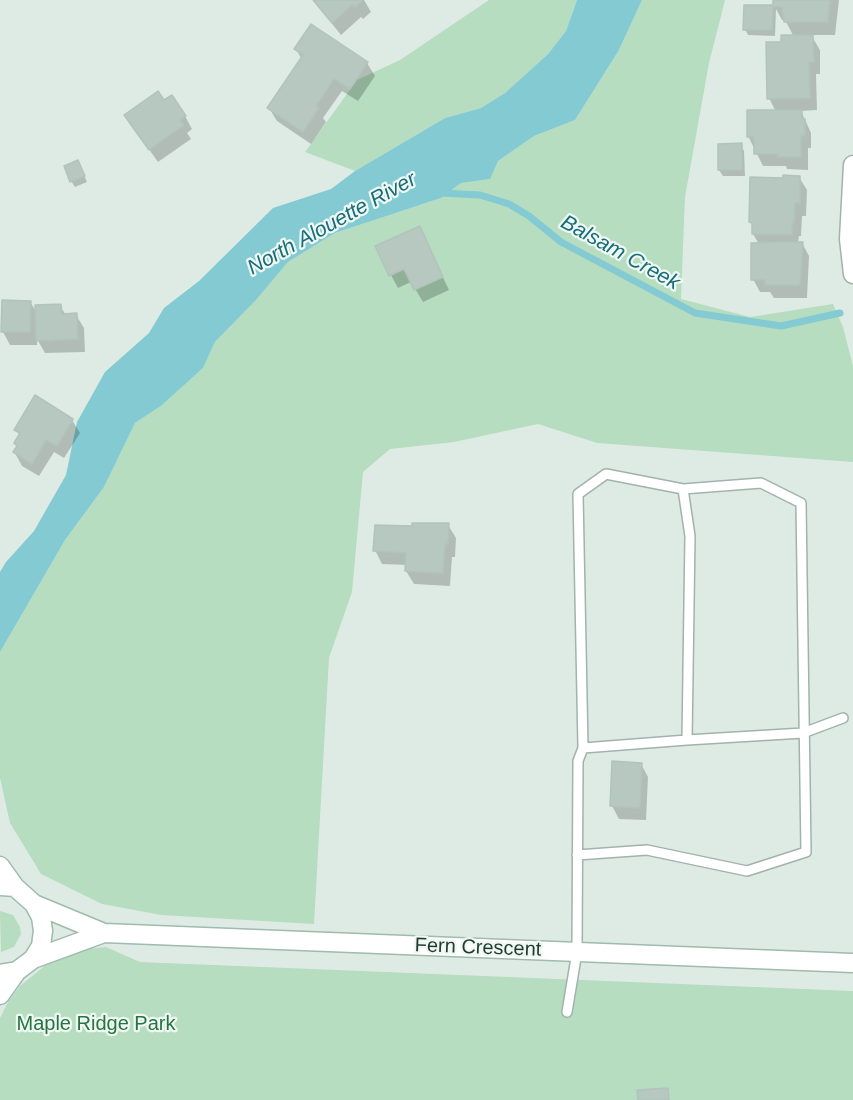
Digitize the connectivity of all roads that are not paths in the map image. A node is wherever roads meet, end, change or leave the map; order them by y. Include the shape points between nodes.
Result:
1 (853, 165) edge
2 (853, 274) edge
3 (684, 489) junction
4 (843, 718) dead end
5 (803, 733) junction
6 (687, 740) junction
7 (583, 748) junction
8 (577, 855) junction
9 (0, 866) edge
10 (7, 887) edge
11 (34, 904) junction
12 (104, 933) junction
13 (577, 952) junction
14 (33, 959) junction
15 (853, 963) edge
16 (8, 973) edge
17 (0, 995) edge
18 (567, 1011) dead end

1 - 2 street via 849,239
3 - 5 lane via 760,483 801,503
3 - 6 lane via 690,536
3 - 7 lane via 606,474 578,494
4 - 5 lane
5 - 6 lane
5 - 8 lane via 806,852 747,871 647,850
6 - 7 lane
7 - 8 lane via 578,761
8 - 13 lane
9 - 10 street
10 - 11 street
11 - 12 street, Fern Crescent
11 - 14 street via 44,931
12 - 13 street, Fern Crescent
12 - 14 street, Fern Crescent
13 - 15 street, Fern Crescent
13 - 18 lane
14 - 16 street
16 - 17 street

